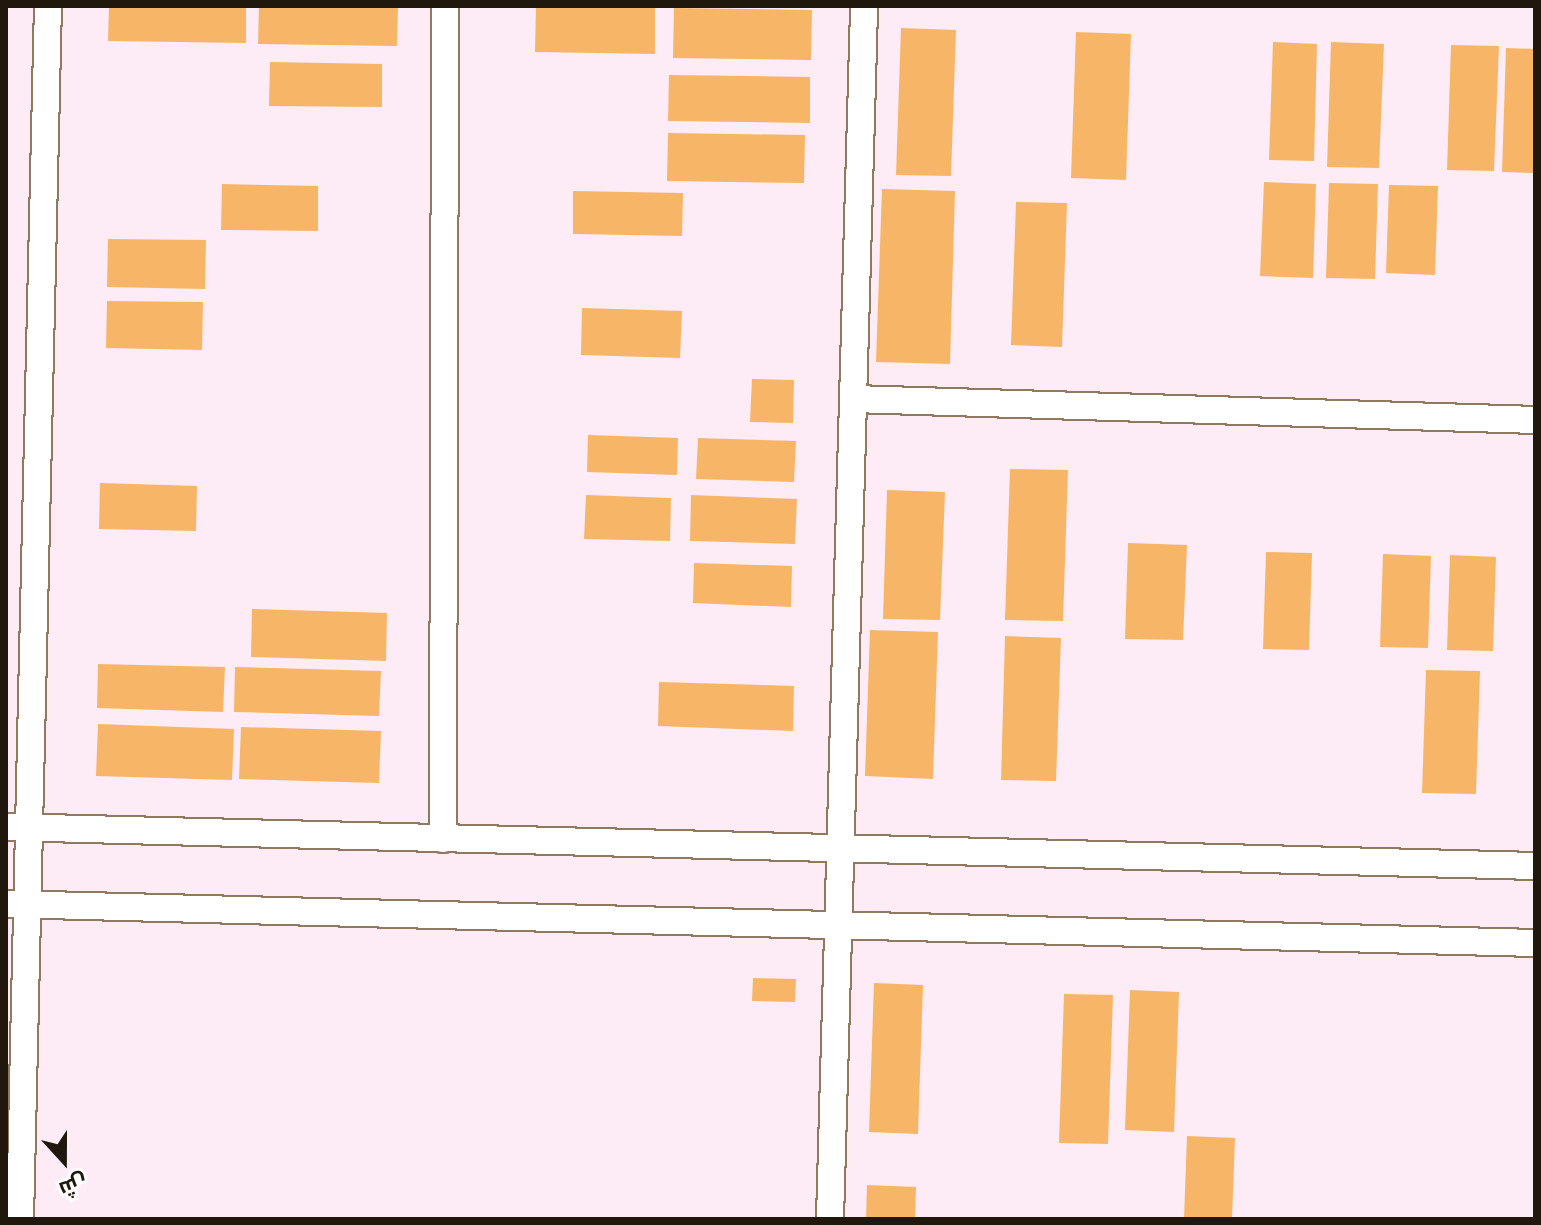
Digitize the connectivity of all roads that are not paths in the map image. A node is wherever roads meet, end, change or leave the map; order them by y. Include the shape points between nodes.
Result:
1 (48, 6) edge
2 (445, 6) edge
3 (864, 6) edge
4 (853, 399) junction
5 (1535, 420) edge
6 (18, 828) edge
7 (443, 839) junction
8 (841, 849) junction
9 (1535, 866) edge
10 (17, 904) edge
11 (839, 926) junction
12 (1535, 943) edge
13 (20, 1219) edge
14 (830, 1219) edge

1 - 6 street
2 - 7 street
3 - 4 street
4 - 5 street
4 - 8 street
6 - 7 street
6 - 10 street
7 - 8 street
8 - 9 street
8 - 11 street
10 - 11 street
10 - 13 street
11 - 12 street
11 - 14 street

